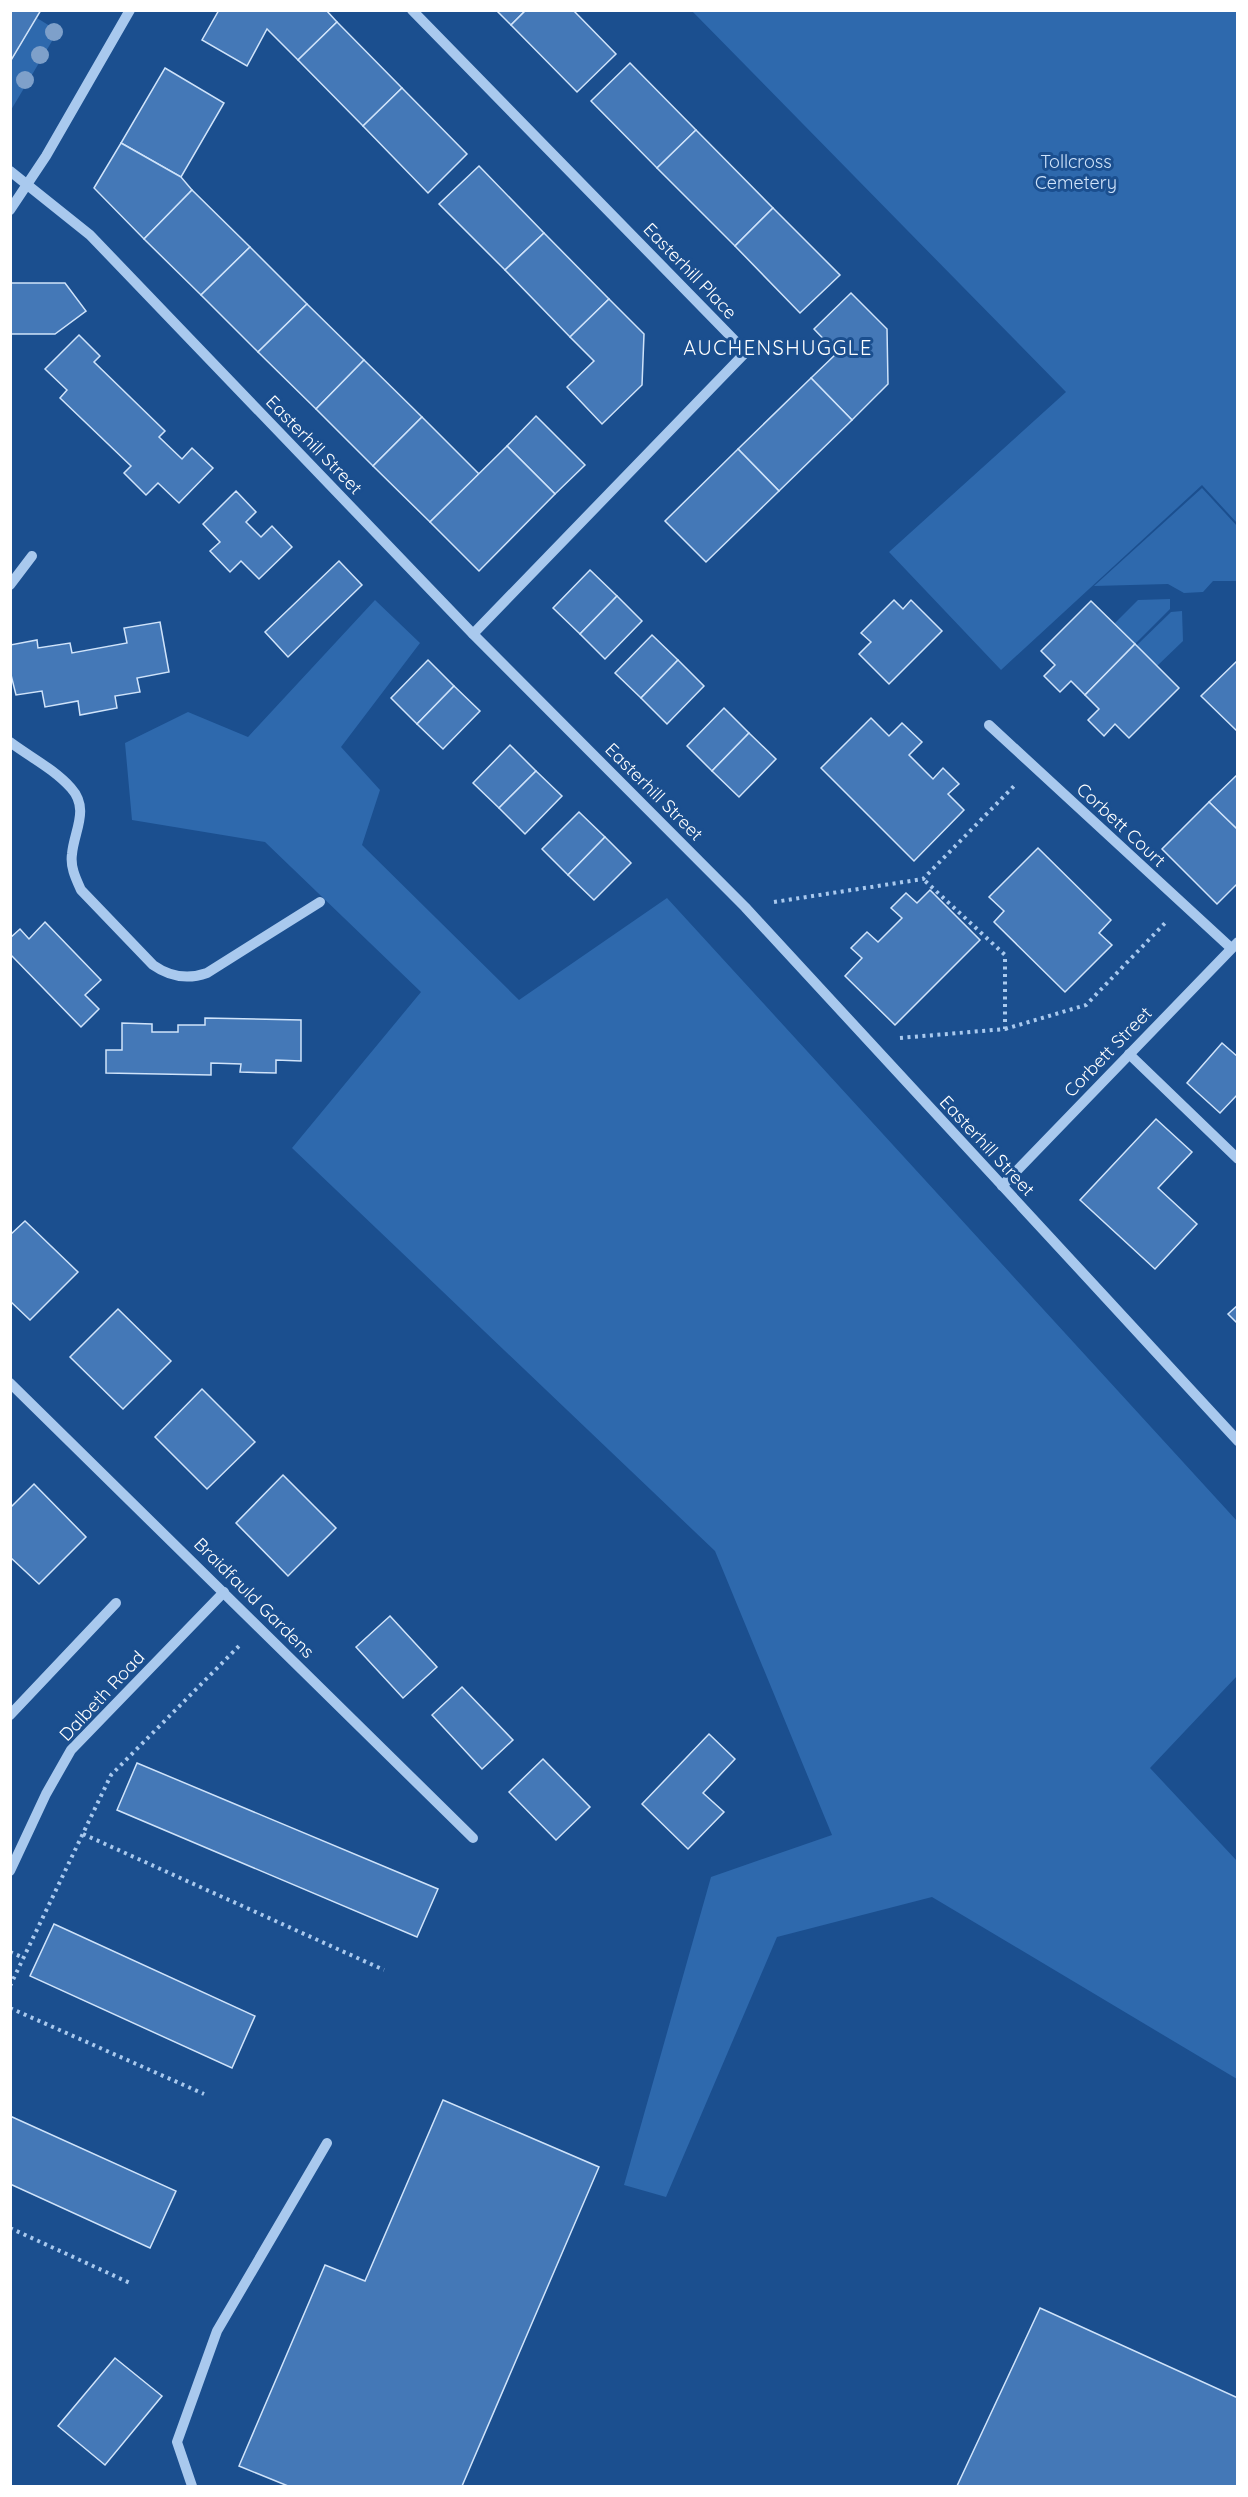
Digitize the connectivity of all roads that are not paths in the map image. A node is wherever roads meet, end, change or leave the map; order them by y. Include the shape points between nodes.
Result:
1 (130, 10) edge
2 (412, 10) edge
3 (10, 171) edge
4 (28, 184) junction
5 (10, 210) edge
6 (32, 556) dead end
7 (10, 585) edge
8 (472, 634) junction
9 (988, 725) dead end
10 (10, 742) edge
11 (320, 902) dead end
12 (1234, 945) edge
13 (1129, 1053) junction
14 (1238, 1159) edge
15 (1002, 1186) junction
16 (10, 1383) edge
17 (1238, 1441) edge
18 (224, 1592) junction
19 (116, 1603) dead end
20 (10, 1715) edge
21 (472, 1838) dead end
22 (10, 1871) edge
23 (327, 2143) dead end
24 (192, 2487) edge

1 - 4 street
2 - 8 street, Easterhill Place via 746,352
3 - 4 street, Easterhill Street
4 - 5 street
4 - 8 street, Easterhill Street via 90,235
6 - 7 street
8 - 15 street, Easterhill Street via 745,907
9 - 12 street, Corbett Court via 1183,904
10 - 11 street via 61,778 78,798 80,824 72,854 74,875 81,890 162,971 187,978 207,973
12 - 13 street, Corbett Street
13 - 14 street
13 - 15 street, Corbett Street
15 - 17 street, Easterhill Street
16 - 18 street, Braidfauld Gardens
18 - 21 street, Braidfauld Gardens
18 - 22 street, Dalbeth Road via 71,1750
19 - 20 street
23 - 24 street via 217,2331 177,2442

